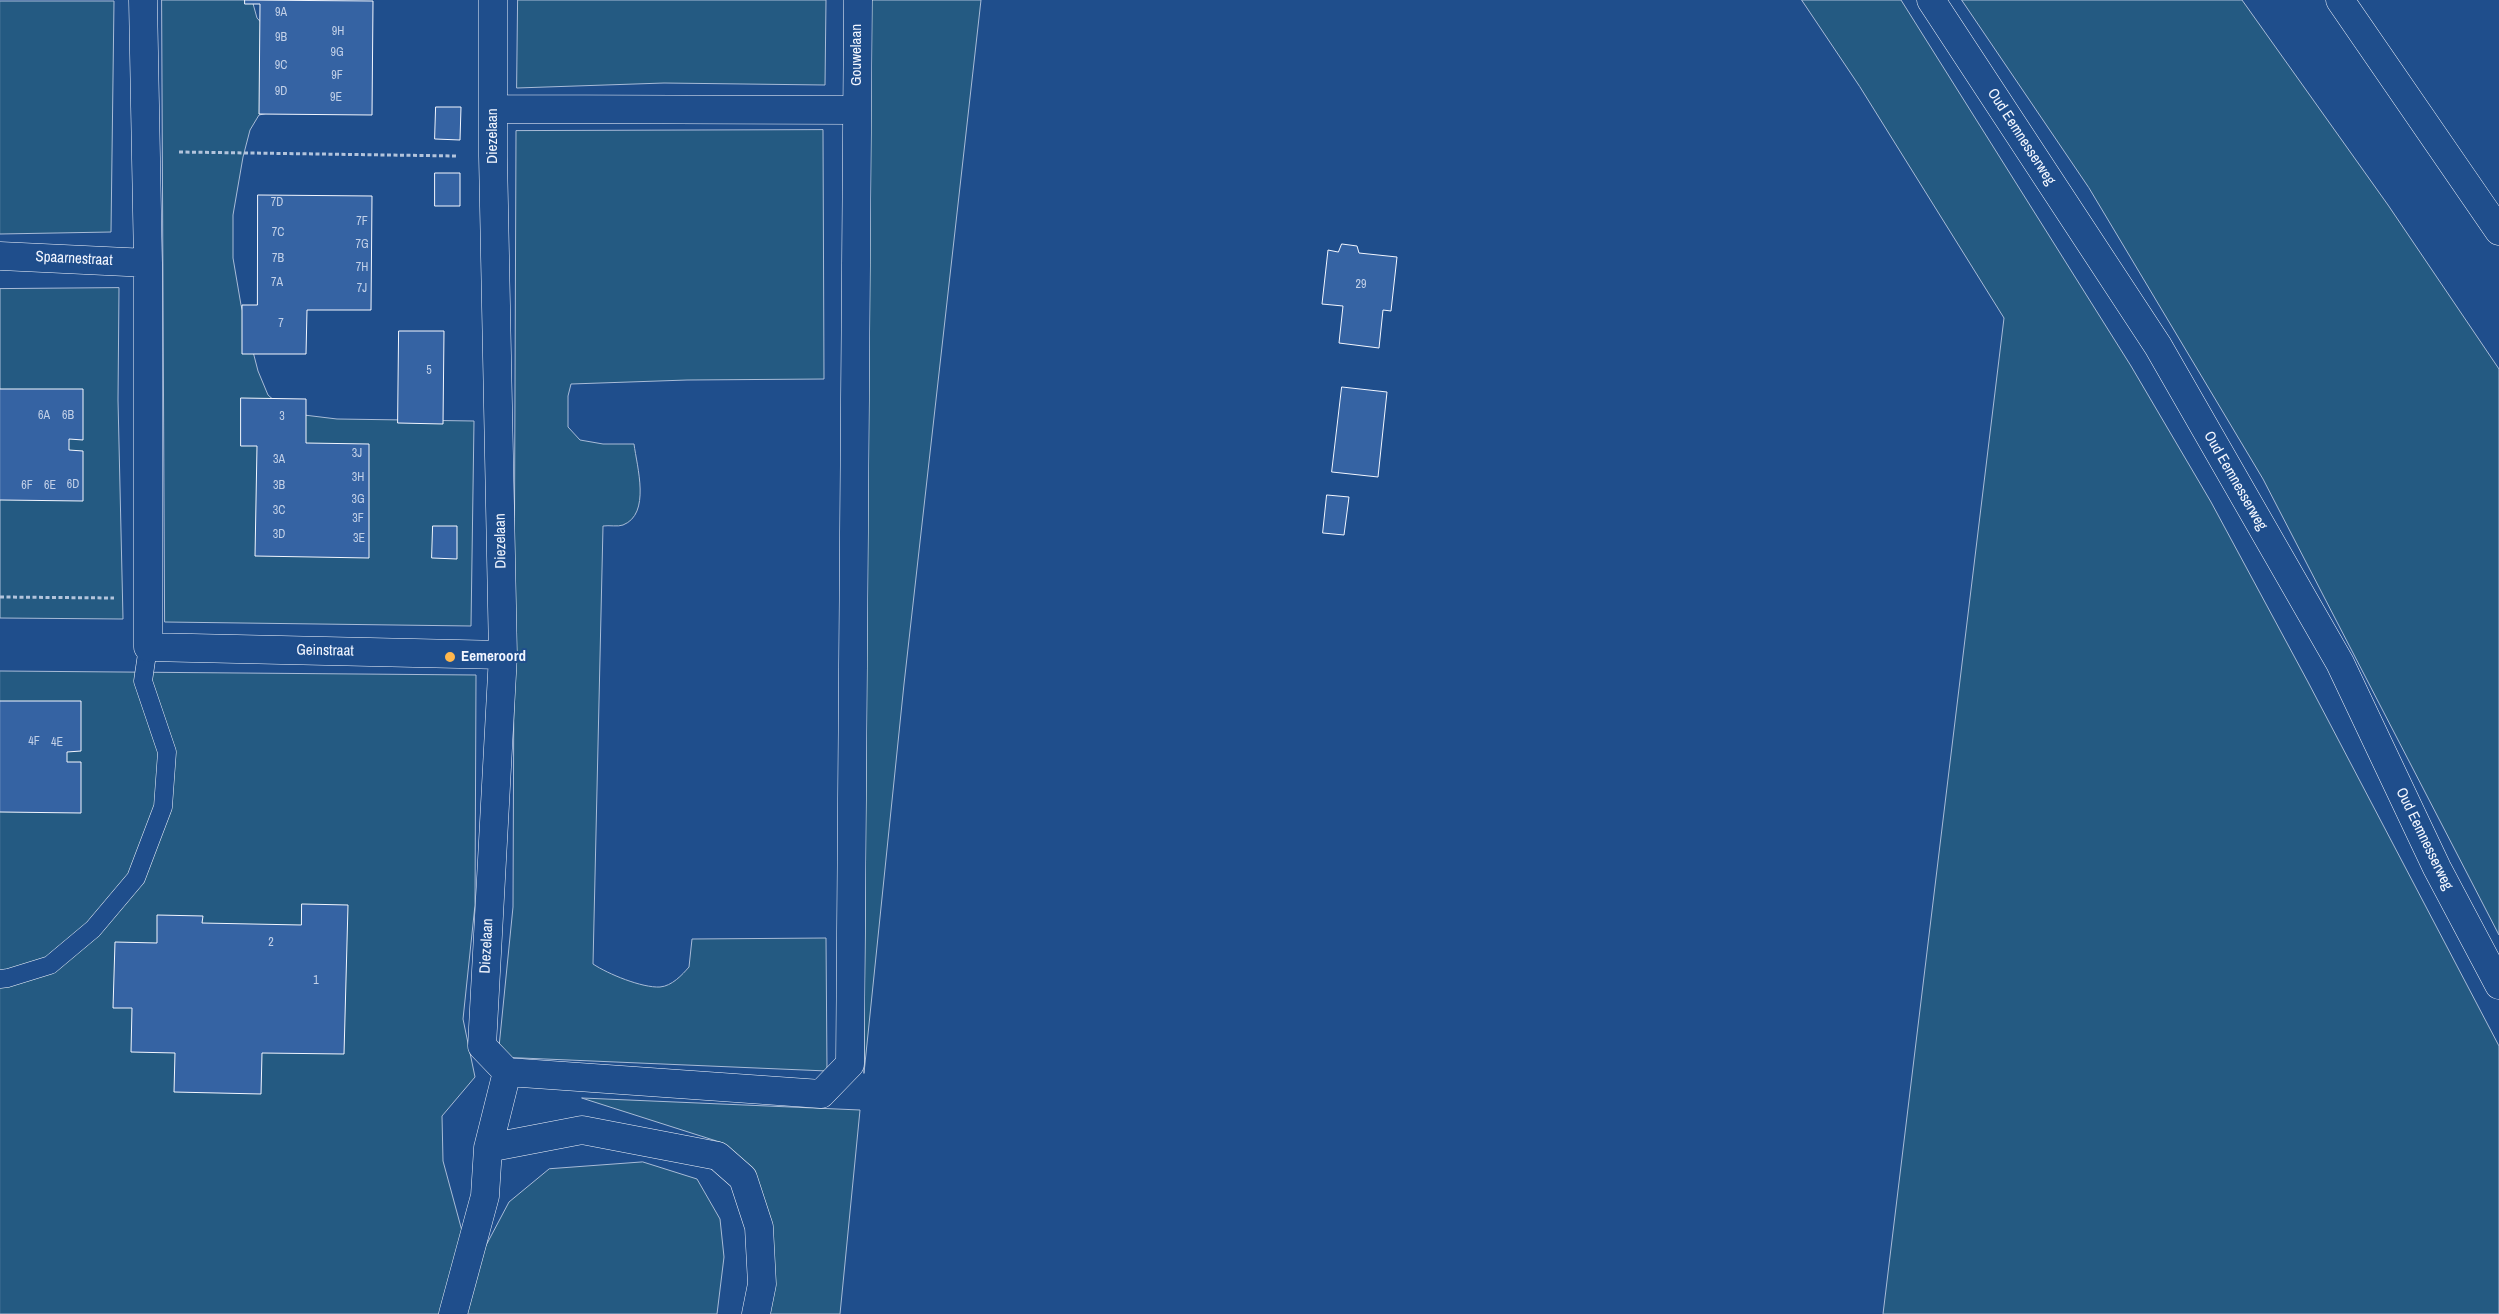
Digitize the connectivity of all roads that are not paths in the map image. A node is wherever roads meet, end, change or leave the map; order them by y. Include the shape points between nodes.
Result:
1 (143, 0) edge
2 (494, 0) edge
3 (858, 0) edge
4 (1931, 0) edge
5 (2340, 0) edge
6 (493, 109) junction
7 (857, 110) junction
8 (2499, 231) edge
9 (0, 256) edge
10 (148, 262) junction
11 (148, 647) junction
12 (503, 655) junction
13 (0, 979) edge
14 (2499, 985) edge
15 (506, 1072) junction
16 (488, 1148) junction
17 (453, 1314) edge
18 (756, 1314) edge

1 - 10 main road
2 - 6 main road, Diezelaan
3 - 7 main road, Gouwelaan
4 - 14 main road, Oud Eemnesserweg via 2168,364 2340,662 2438,868
5 - 8 main road
6 - 7 main road
6 - 12 main road, Diezelaan
7 - 15 main road, Gouwelaan via 850,1064 821,1094
9 - 10 main road, Spaarnestraat
10 - 11 main road
11 - 12 main road, Geinstraat
11 - 13 lane via 143,681 167,752 163,807 136,878 93,929 50,965
12 - 15 main road, Diezelaan via 482,1046
15 - 16 main road
16 - 17 main road via 485,1196
16 - 18 main road via 582,1130 718,1156 743,1178 759,1228 762,1284

